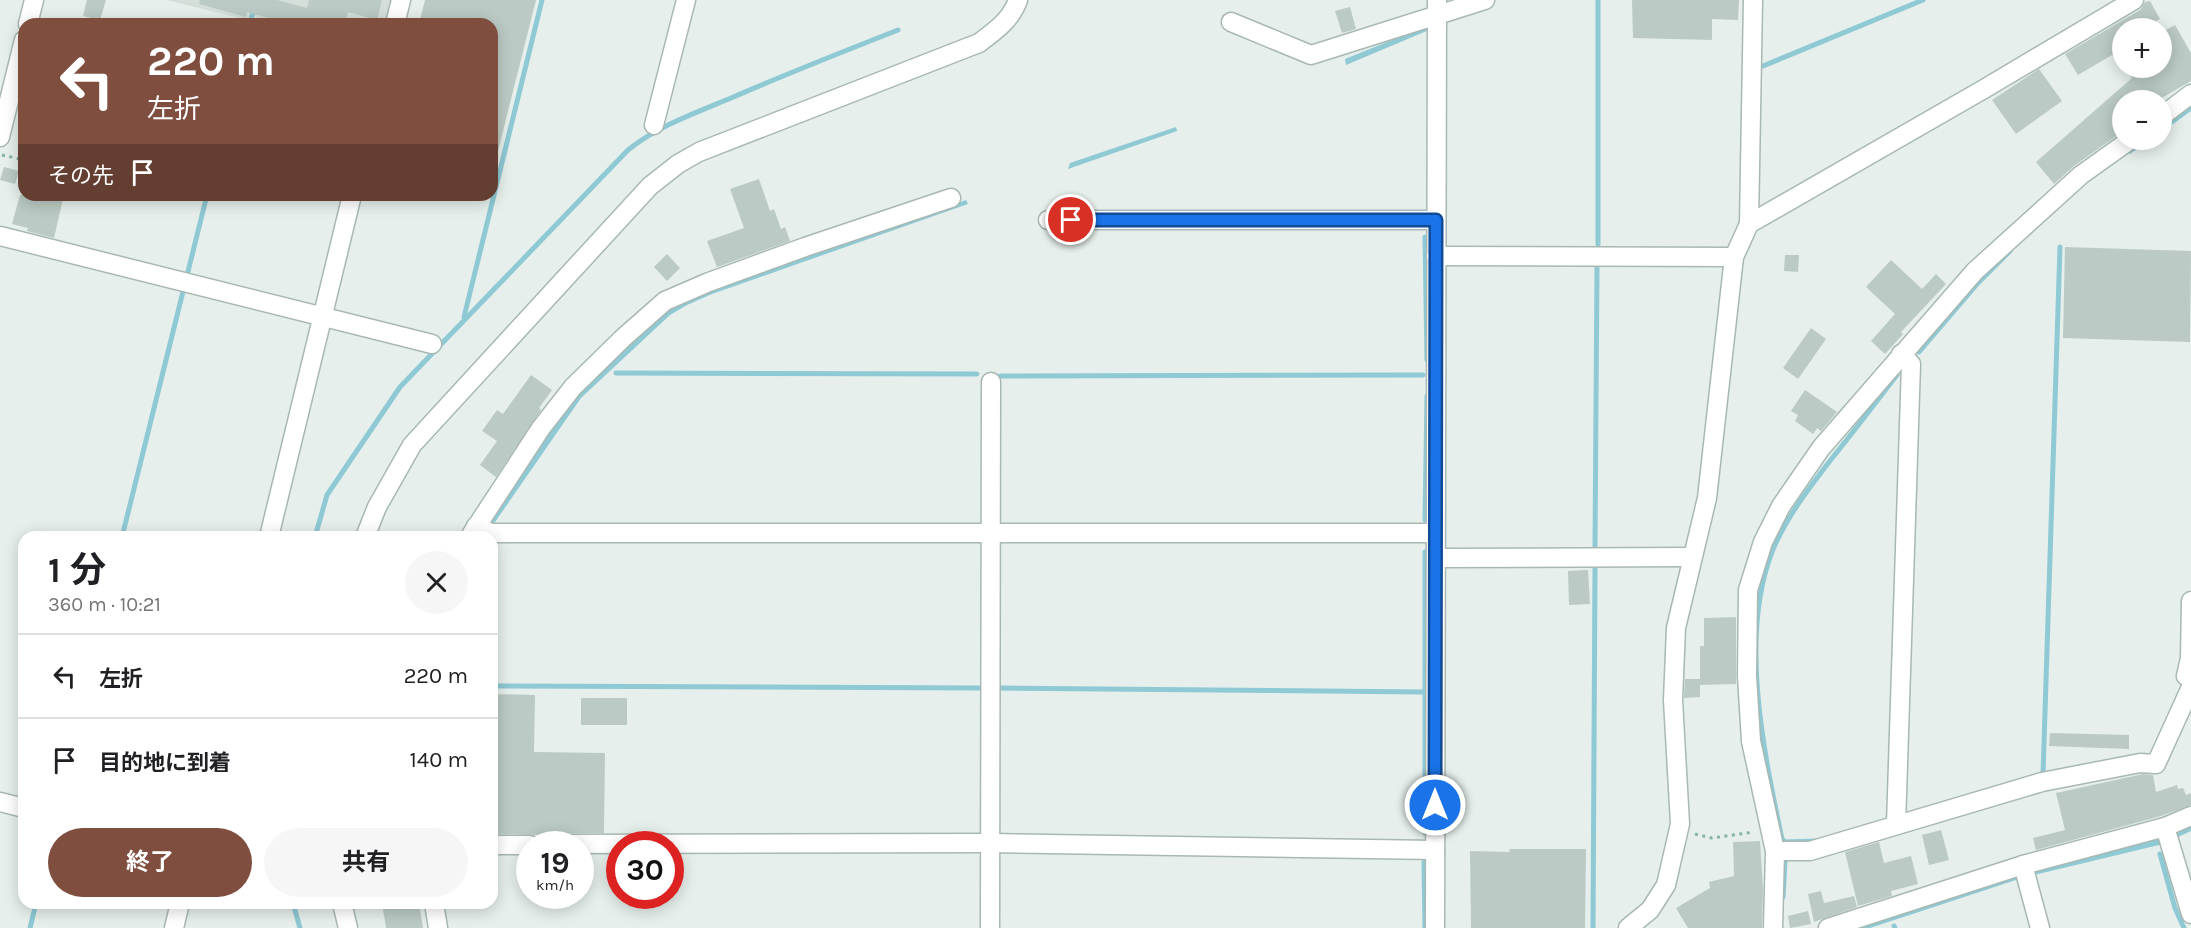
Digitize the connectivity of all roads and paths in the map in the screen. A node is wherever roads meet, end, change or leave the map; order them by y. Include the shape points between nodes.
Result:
1 (34, 0) edge
2 (401, 0) edge
3 (686, 0) edge
4 (1018, 0) edge
5 (1485, 0) edge
6 (1753, 0) edge
7 (2134, 0) edge
8 (1437, 8) edge
9 (30, 18) edge
10 (396, 18) edge
11 (1231, 22) dead end
12 (18, 64) edge
13 (2191, 94) edge
14 (2172, 108) edge
15 (654, 125) dead end
16 (0, 137) edge
17 (2116, 150) edge
18 (0, 154) edge
19 (18, 158) edge
20 (951, 198) dead end
21 (350, 201) edge
22 (1048, 220) dead end
23 (1436, 220) junction
24 (1749, 224) junction
25 (0, 236) edge
26 (1437, 256) junction
27 (1734, 257) junction
28 (321, 317) junction
29 (432, 344) dead end
30 (1901, 354) junction
31 (991, 382) dead end
32 (269, 531) edge
33 (367, 531) edge
34 (479, 531) edge
35 (498, 531) edge
36 (990, 532) junction
37 (1435, 533) junction
38 (1692, 557) junction
39 (1436, 558) junction
40 (2191, 601) edge
41 (2191, 679) edge
42 (2191, 687) edge
43 (0, 802) edge
44 (18, 806) edge
45 (2191, 816) edge
46 (1896, 825) junction
47 (1679, 830) junction
48 (1770, 830) junction
49 (2167, 836) junction
50 (990, 843) junction
51 (594, 844) edge
52 (498, 845) edge
53 (516, 845) edge
54 (1435, 849) junction
55 (1775, 851) junction
56 (2024, 870) junction
57 (179, 909) edge
58 (343, 909) edge
59 (435, 909) edge
60 (2191, 914) edge
61 (174, 928) edge
62 (348, 928) edge
63 (438, 928) edge
64 (990, 928) edge
65 (1435, 928) edge
66 (1628, 928) edge
67 (1773, 928) edge
68 (1828, 928) edge
69 (2040, 928) edge

1 - 9 street
2 - 10 street
3 - 15 street
4 - 33 street via 1000,27 979,43 699,152 650,186 412,445
5 - 8 street
6 - 24 street
7 - 24 street
8 - 11 street via 1311,55
8 - 23 street
12 - 16 street
13 - 14 street
17 - 30 street via 2082,175 1975,271
18 - 19 path
20 - 34 street via 805,247 665,301 573,387 542,428
21 - 28 street
22 - 23 street
23 - 26 street
24 - 27 street
25 - 28 street
26 - 27 street
26 - 37 street
27 - 38 street via 1707,498
28 - 29 street
28 - 32 street
30 - 46 street via 1911,363
30 - 48 street via 1821,448 1781,506 1763,542 1748,590 1751,741
31 - 36 street
35 - 36 street
36 - 37 street
36 - 50 street
37 - 39 street
38 - 39 street
38 - 47 street via 1677,628 1673,700
39 - 54 street
40 - 41 street via 2186,676
42 - 46 street via 2156,764 2140,763 2042,782
43 - 44 street
45 - 49 street
46 - 55 street via 1810,851
47 - 48 path via 1712,838
47 - 66 street via 1666,885 1650,910
48 - 55 street
49 - 56 street
49 - 60 street
50 - 51 street
50 - 54 street
50 - 64 street
52 - 53 street
54 - 65 street
55 - 67 street
56 - 68 street
56 - 69 street
57 - 61 street
58 - 62 street
59 - 63 street

